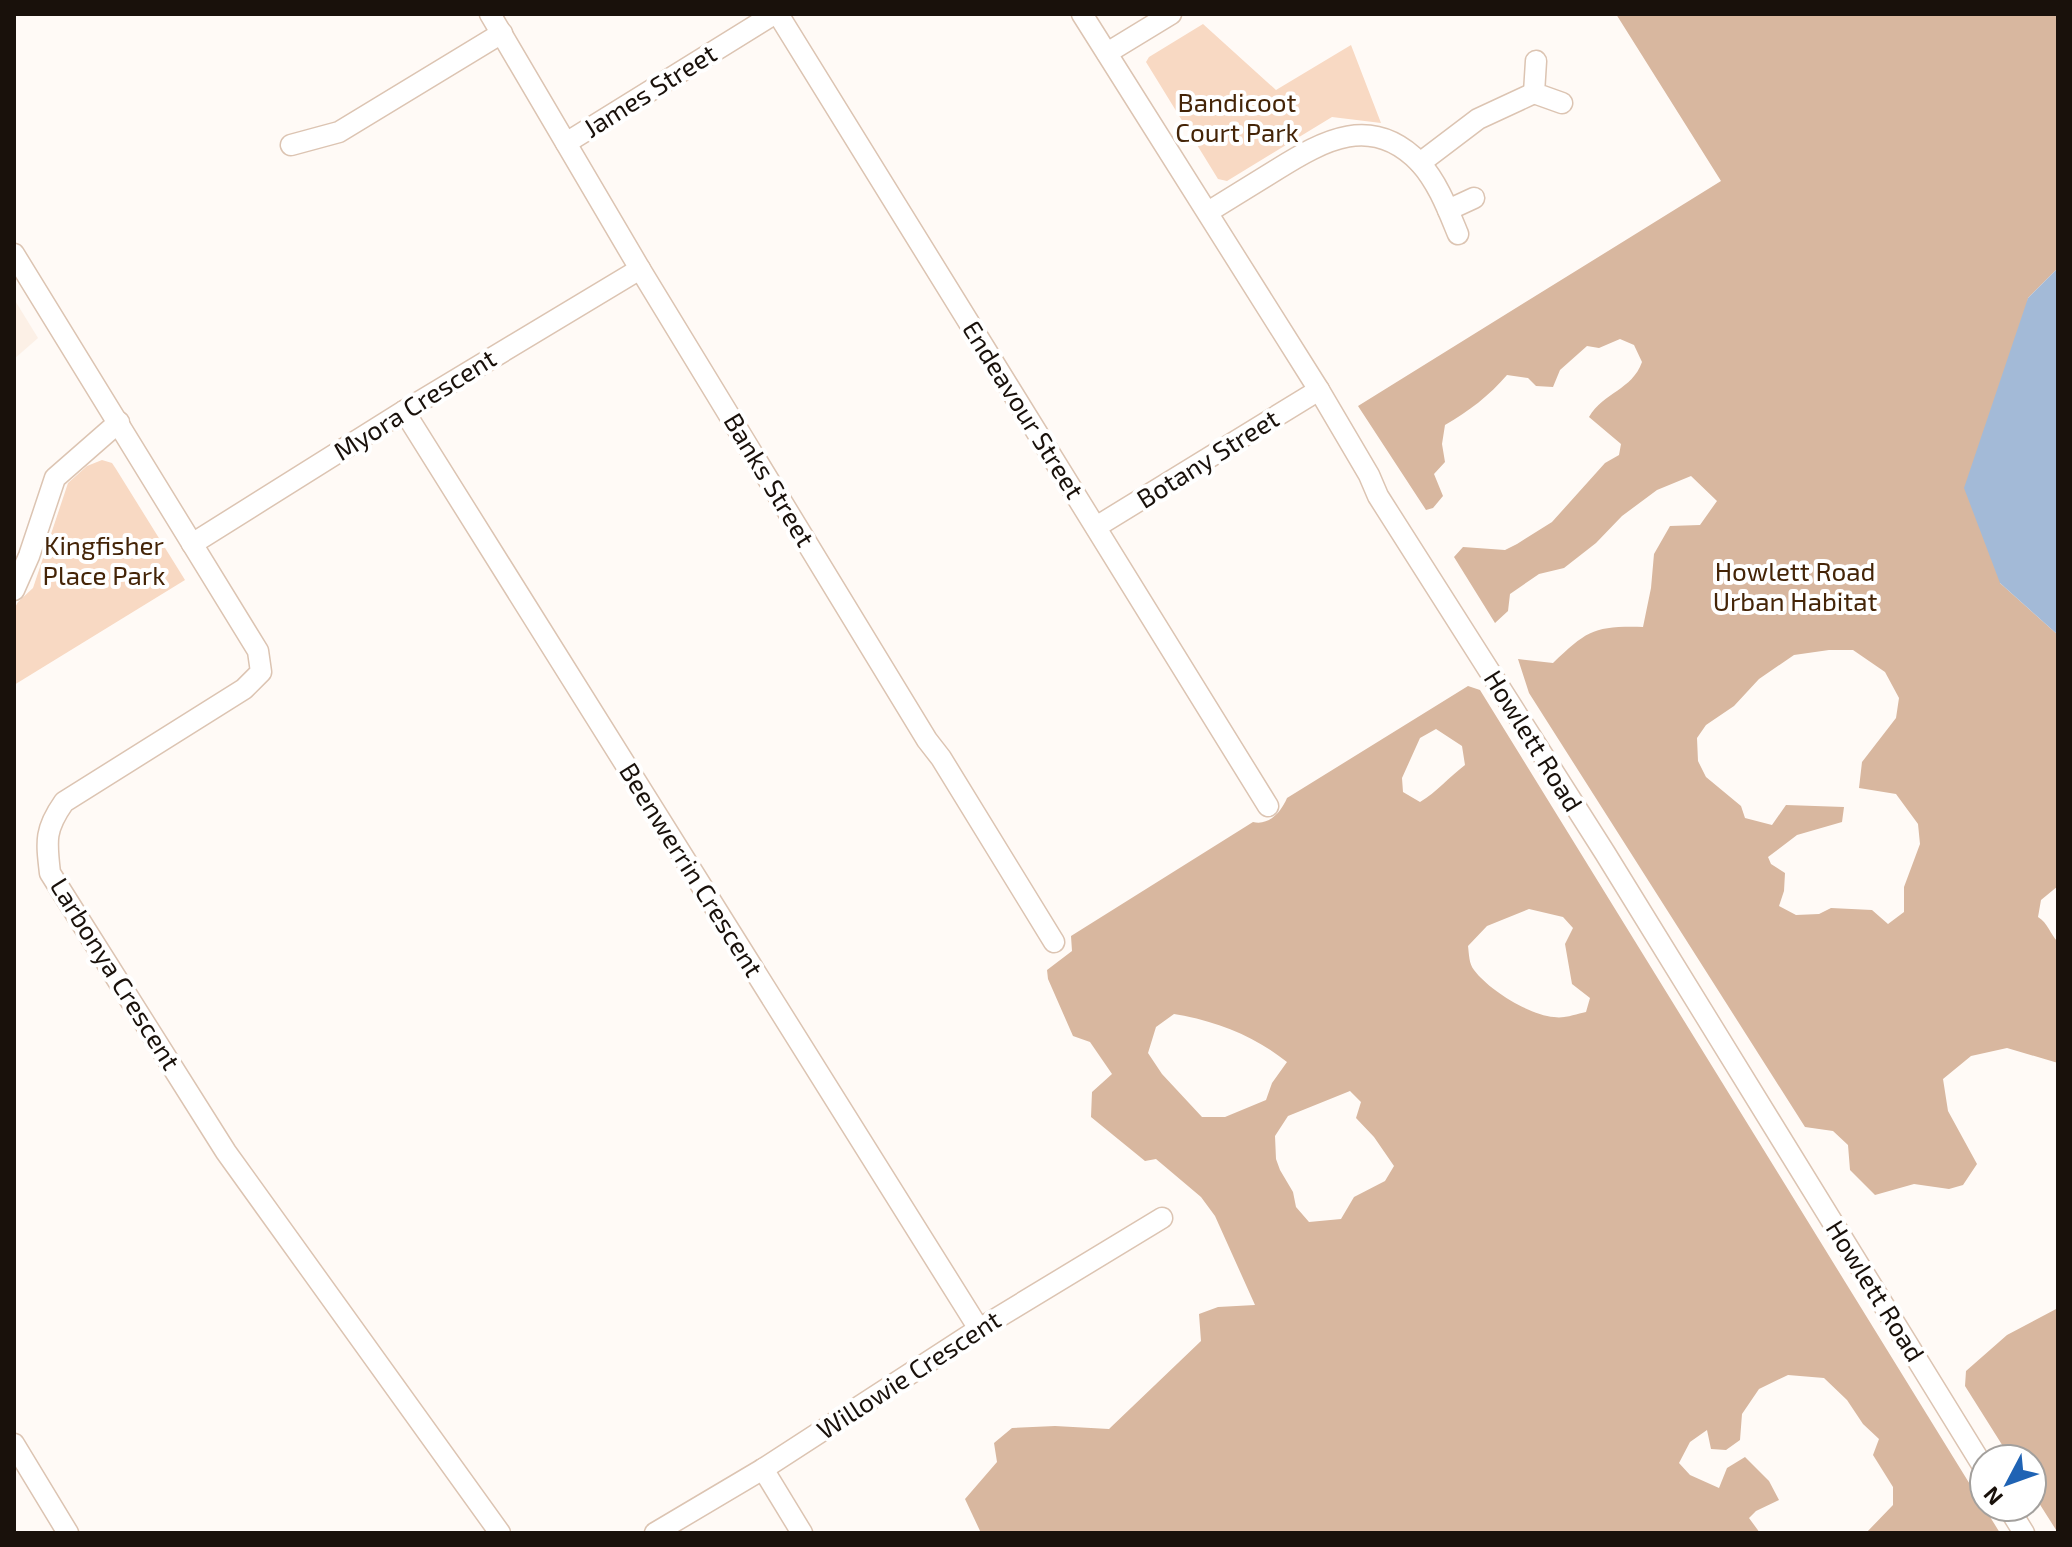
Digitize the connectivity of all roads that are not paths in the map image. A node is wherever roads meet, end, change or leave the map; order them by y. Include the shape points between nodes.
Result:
1 (490, 14) edge
2 (776, 14) edge
3 (1082, 14) edge
4 (1171, 14) edge
5 (502, 33) junction
6 (1107, 53) junction
7 (1536, 61) dead end
8 (1534, 93) junction
9 (1562, 103) dead end
10 (566, 143) junction
11 (291, 145) dead end
12 (1420, 163) junction
13 (1474, 198) dead end
14 (1448, 210) junction
15 (1208, 212) junction
16 (1458, 234) dead end
17 (14, 254) edge
18 (640, 269) junction
19 (1319, 390) junction
20 (404, 411) junction
21 (119, 422) junction
22 (1096, 527) junction
23 (192, 544) junction
24 (14, 590) edge
25 (1268, 806) dead end
26 (1054, 942) dead end
27 (1162, 1218) dead end
28 (979, 1329) junction
29 (1969, 1443) edge
30 (14, 1444) edge
31 (763, 1469) junction
32 (68, 1533) edge
33 (500, 1533) edge
34 (655, 1533) edge
35 (802, 1533) edge

1 - 5 street, Banks Street
2 - 10 street, James Street
2 - 22 street, Endeavour Street
3 - 6 street, Howlett Road
4 - 6 street
5 - 10 street, Banks Street
5 - 11 street via 339,132
6 - 15 street, Howlett Road
7 - 8 street
8 - 9 street
8 - 12 street via 1478,119
10 - 18 street, Banks Street
12 - 14 street
12 - 15 street via 1390,141 1358,134 1326,141
13 - 14 street
14 - 16 street
15 - 19 street, Howlett Road
17 - 21 street, Larbonya Crescent
18 - 20 street, Myora Crescent
18 - 26 street, Banks Street
19 - 22 street, Botany Street
19 - 29 street, Howlett Road via 1378,496
20 - 23 street, Myora Crescent
20 - 28 street, Beenwerrin Crescent
21 - 23 street, Larbonya Crescent
21 - 24 street via 55,478
22 - 25 street, Endeavour Street
23 - 33 street, Larbonya Crescent via 258,651 261,672 244,689 64,802 50,822 50,873 226,1152
27 - 28 street, Willowie Crescent
28 - 31 street, Willowie Crescent
30 - 32 street
31 - 34 street, Willowie Crescent
31 - 35 street

